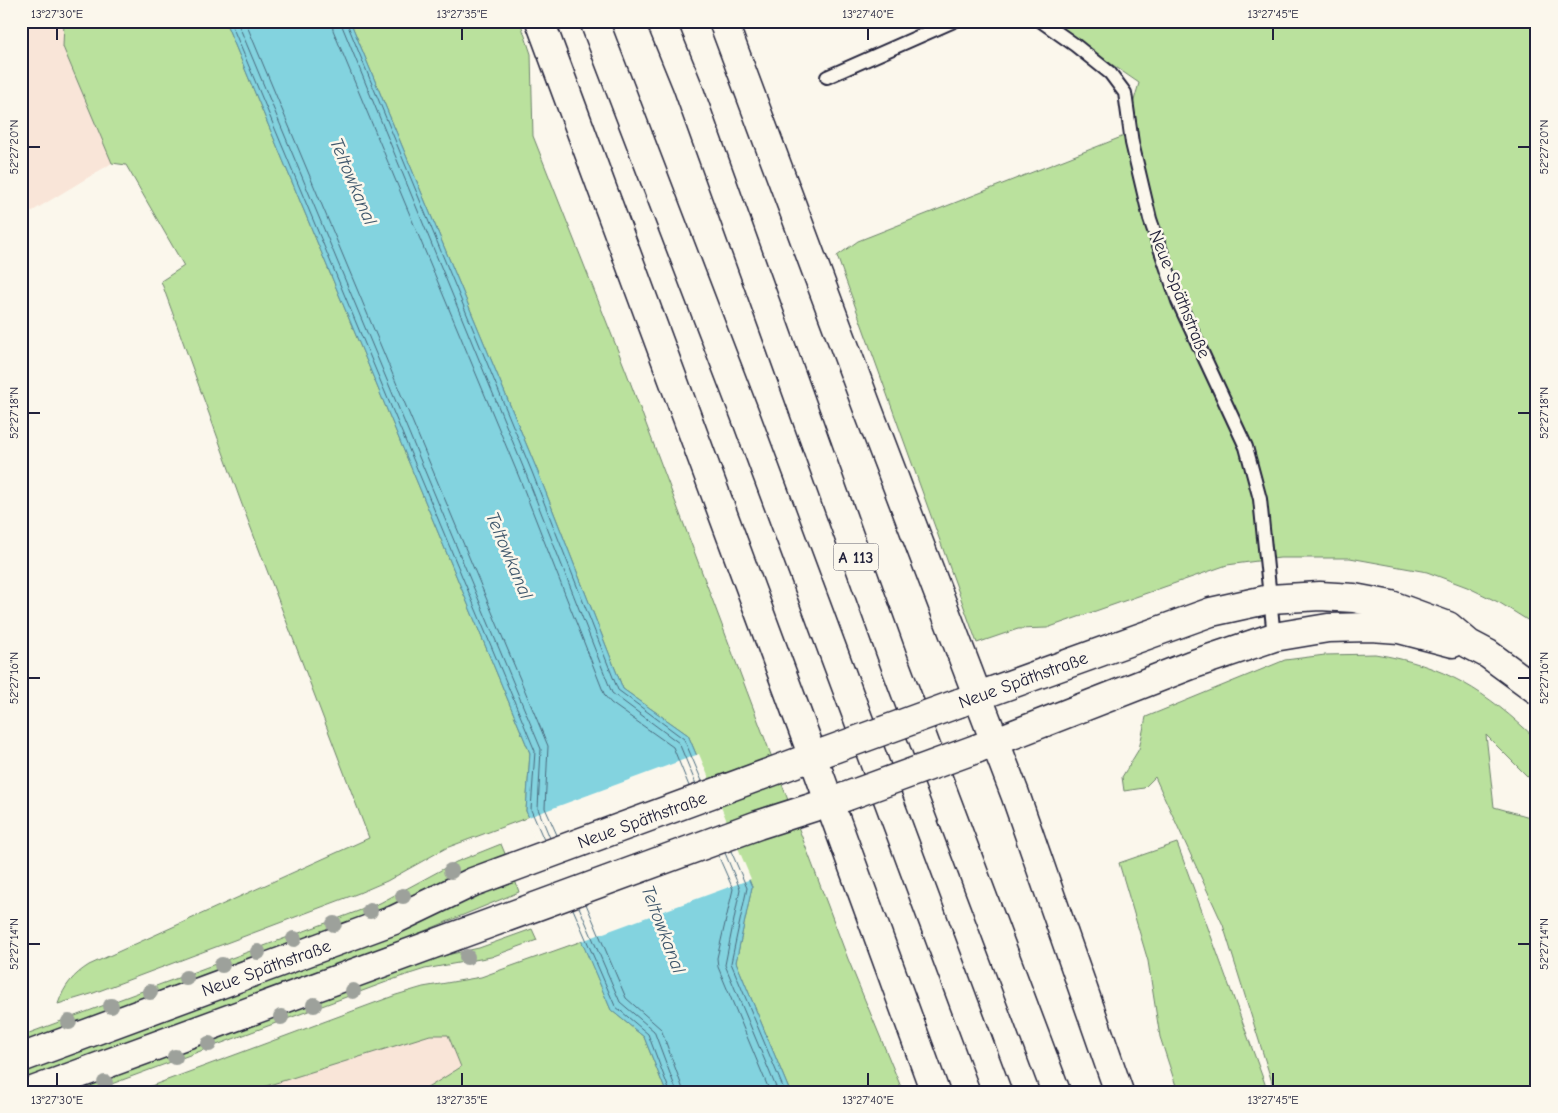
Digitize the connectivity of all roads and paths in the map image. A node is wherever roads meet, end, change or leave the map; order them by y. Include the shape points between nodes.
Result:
1 (540, 21) edge
2 (661, 21) edge
3 (724, 21) edge
4 (954, 21) edge
5 (1041, 21) edge
6 (596, 26) edge
7 (827, 78) dead end
8 (1270, 599) junction
9 (1274, 636) junction
10 (1470, 644) junction
11 (1537, 690) edge
12 (968, 699) junction
13 (985, 745) junction
14 (819, 754) junction
15 (836, 800) junction
16 (21, 1058) edge
17 (30, 1092) edge
18 (935, 1092) edge
19 (997, 1092) edge
20 (1056, 1092) edge
21 (1119, 1092) edge

1 - 14 main road
2 - 20 main road, A 113 via 687,85 899,676
3 - 12 main road
4 - 7 lane
5 - 8 lane, Neue Späthstraße via 1110,73 1125,93 1132,143 1150,219 1178,301 1246,447 1260,499
6 - 19 main road via 744,412
8 - 9 lane, Neue Späthstraße
8 - 10 main road, Neue Späthstraße via 1320,596 1354,598 1391,606 1448,626
8 - 12 main road, Neue Späthstraße via 1211,612
9 - 10 main road, Neue Späthstraße via 1328,628 1371,627 1399,629 1444,642
9 - 13 main road, Neue Späthstraße
10 - 11 main road, Neue Späthstraße
12 - 13 main road
12 - 14 main road, Neue Späthstraße, bridge
13 - 15 main road, Neue Späthstraße, bridge
13 - 21 main road via 1025,822
14 - 15 main road
14 - 16 main road, Neue Späthstraße via 510,868 454,890 394,920
15 - 17 main road, Neue Späthstraße via 767,822
15 - 18 main road

